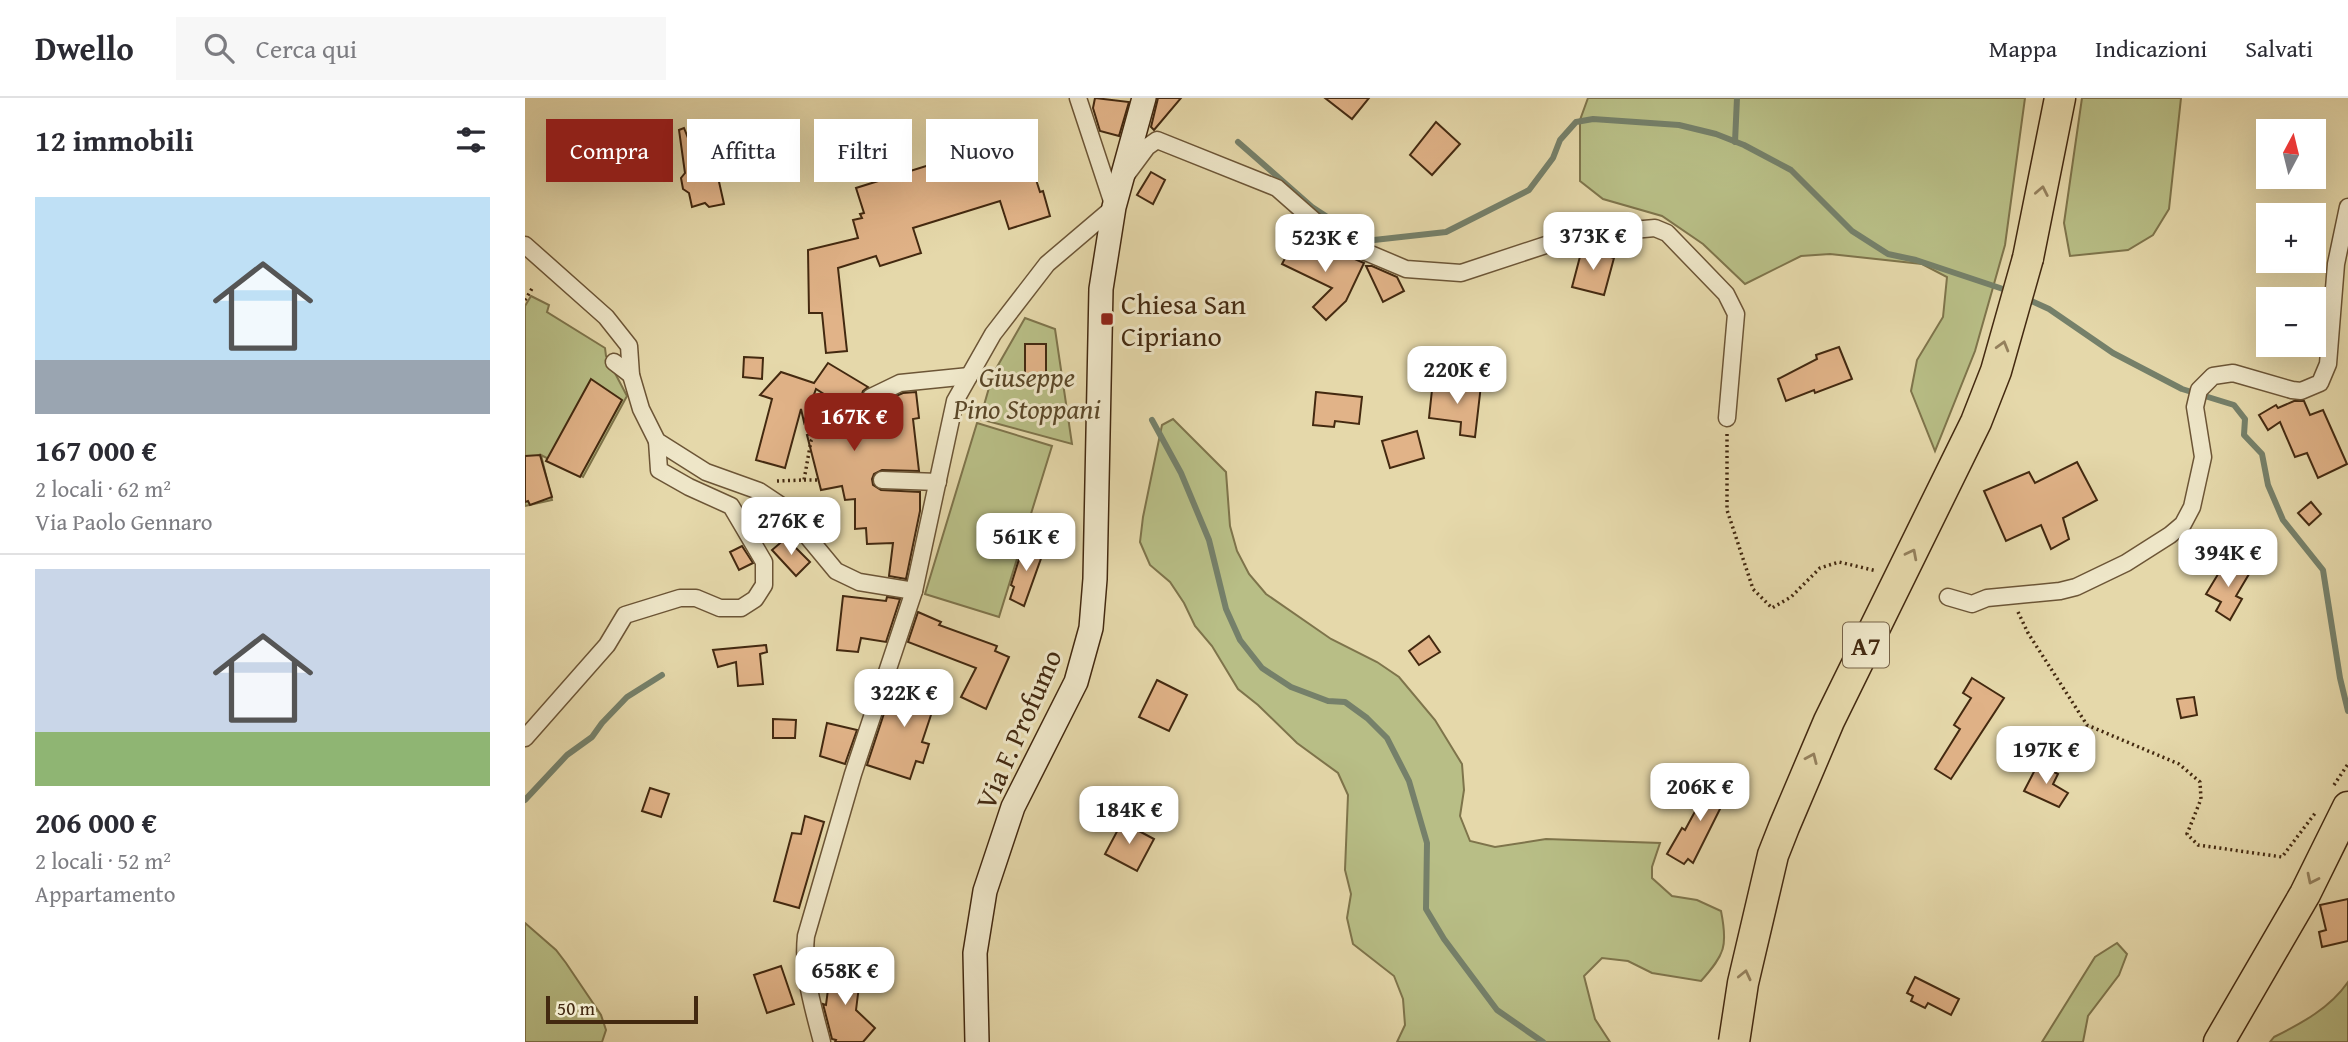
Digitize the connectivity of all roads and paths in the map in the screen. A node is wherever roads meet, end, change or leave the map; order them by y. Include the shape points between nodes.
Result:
1 (1078, 98) edge
2 (1144, 98) edge
3 (2060, 98) edge
4 (1121, 182) junction
5 (2348, 207) edge
6 (1112, 217) junction
7 (525, 246) edge
8 (533, 287) dead end
9 (525, 300) edge
10 (614, 362) dead end
11 (631, 375) junction
12 (969, 376) junction
13 (870, 397) joint
14 (1727, 418) joint
15 (657, 441) junction
16 (804, 480) junction
17 (818, 480) dead end
18 (882, 480) dead end
19 (938, 482) junction
20 (759, 491) junction
21 (1881, 572) dead end
22 (914, 591) junction
23 (1948, 597) dead end
24 (2010, 597) junction
25 (525, 738) edge
26 (2348, 764) edge
27 (2334, 807) edge
28 (822, 1042) edge
29 (977, 1042) edge
30 (1734, 1042) edge
31 (2219, 1042) edge

1 - 6 street
2 - 4 street, Via F. Profumo
30 -> 3 highway, A7, bridge via 1743,983 1777,846 1829,721 1976,422 1996,371 2028,258
4 - 6 street, Via F. Profumo
4 - 14 street via 1157,140 1277,188 1335,239 1405,269 1461,273 1576,234 1655,228 1667,233 1726,294 1736,314
5 - 24 street via 2336,264 2328,364 2320,383 2301,391 2233,373 2213,376 2199,390 2195,407 2203,457 2192,507 2183,524 2126,563 2076,587
6 - 12 street via 1047,264 993,334
6 - 29 street, Via F. Profumo via 1101,289 1091,628 1076,682 1013,807 985,891 975,953
7 - 11 street via 606,317 629,346
8 - 9 path
10 - 11 street
11 - 15 street
12 - 13 street via 900,383
12 - 19 street via 955,401
13 - 16 path via 824,425 811,441
14 - 21 path via 1727,510 1753,589 1772,608 1791,597 1820,568 1839,562
15 - 20 street via 706,472
15 - 25 street via 659,470 731,506 764,562 764,585 755,599 741,608 680,598 625,615 607,645
16 - 17 path
16 - 20 path via 761,481
18 - 19 street
19 - 22 street
20 - 22 street via 783,507 836,571 859,582
22 - 28 street via 853,774 805,946 806,973
23 - 24 street via 1972,604
24 - 27 path via 2087,725 2179,764 2200,782 2201,799 2187,834 2198,845 2283,856
26 - 27 path
27 -> 31 highway via 2305,894

